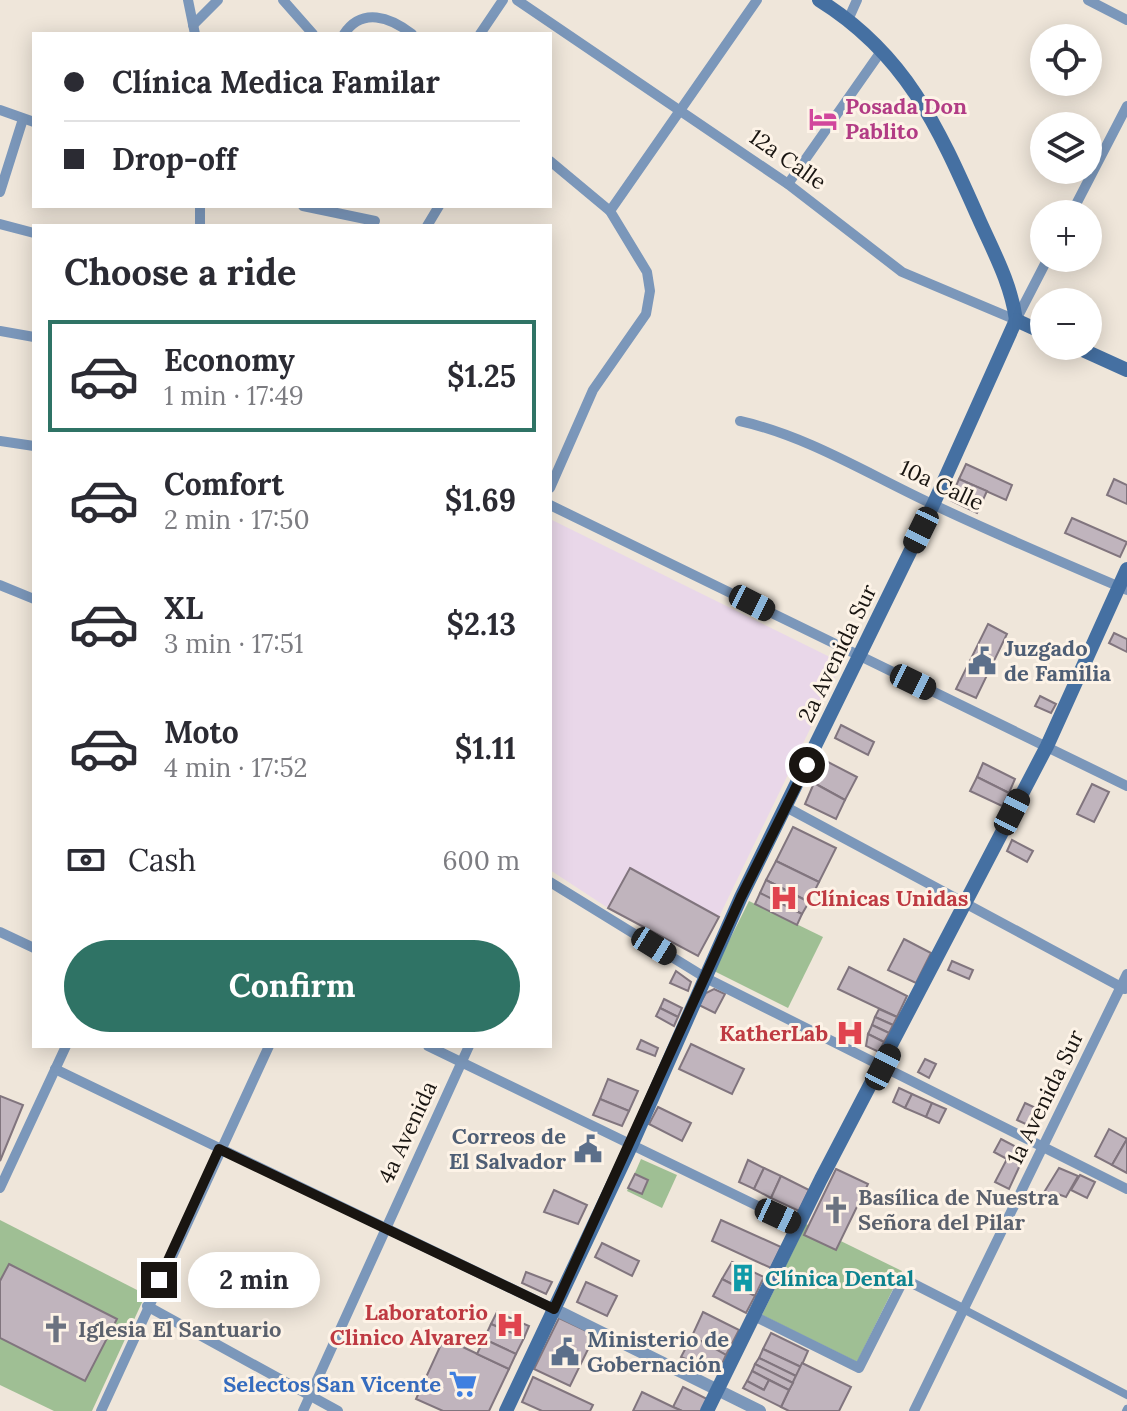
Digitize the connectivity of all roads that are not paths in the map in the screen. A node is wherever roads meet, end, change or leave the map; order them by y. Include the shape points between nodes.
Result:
1 (188, 0) edge
2 (218, 0) edge
3 (283, 0) edge
4 (503, 0) edge
5 (517, 0) edge
6 (757, 0) edge
7 (819, 0) edge
8 (857, 0) edge
9 (1088, 0) edge
10 (848, 20) junction
11 (1127, 20) edge
12 (194, 29) edge
13 (311, 32) edge
14 (346, 32) edge
15 (409, 32) edge
16 (481, 32) edge
17 (882, 50) junction
18 (1127, 106) edge
19 (0, 110) edge
20 (678, 110) junction
21 (28, 121) edge
22 (552, 163) edge
23 (788, 184) junction
24 (0, 192) edge
25 (1078, 200) edge
26 (313, 208) edge
27 (610, 211) junction
28 (375, 221) dead end
29 (0, 224) edge
30 (32, 232) edge
31 (1041, 272) edge
32 (1016, 320) junction
33 (1030, 326) edge
34 (0, 331) edge
35 (32, 337) edge
36 (1102, 359) edge
37 (1127, 370) edge
38 (740, 421) dead end
39 (0, 441) edge
40 (32, 446) edge
41 (552, 483) edge
42 (933, 505) junction
43 (552, 506) edge
44 (1127, 569) edge
45 (0, 585) edge
46 (1123, 588) edge
47 (32, 598) edge
48 (860, 656) junction
49 (1047, 746) junction
50 (1127, 786) edge
51 (786, 807) junction
52 (552, 883) edge
53 (965, 905) junction
54 (0, 932) edge
55 (32, 947) edge
56 (1127, 974) edge
57 (706, 978) junction
58 (1124, 988) edge
59 (65, 1048) edge
60 (268, 1048) edge
61 (432, 1048) edge
62 (468, 1048) edge
63 (461, 1063) junction
64 (883, 1067) junction
65 (55, 1069) junction
66 (632, 1144) junction
67 (1044, 1145) junction
68 (219, 1149) junction
69 (0, 1188) edge
70 (1127, 1189) edge
71 (799, 1226) junction
72 (385, 1227) junction
73 (147, 1306) junction
74 (554, 1309) junction
75 (963, 1309) junction
76 (754, 1316) junction
77 (719, 1389) junction
78 (310, 1395) junction
79 (1127, 1395) edge
80 (101, 1411) edge
81 (303, 1411) edge
82 (338, 1411) edge
83 (506, 1411) edge
84 (707, 1411) edge
85 (760, 1411) edge
86 (914, 1411) edge

1 - 12 street
2 - 12 street
3 - 13 street
4 - 16 street
5 - 20 street, 12a Calle
6 - 20 street
7 - 10 main road
8 - 10 street
9 - 11 street
10 - 17 main road
14 - 15 street via 365,16 388,20
17 - 23 street
17 - 32 main road via 912,85 943,139 1008,284
18 - 25 street
19 - 21 street
20 - 23 street, 12a Calle
20 - 27 street
21 - 24 street
22 - 27 street
23 - 32 street, 12a Calle via 902,272
26 - 28 street
27 - 41 street via 647,272 646,314 593,390
29 - 30 street
31 - 32 street
32 - 33 main road, 12a Calle
32 - 42 main road, 2a Avenida Sur
34 - 35 street
36 - 37 main road
38 - 42 street, 10a Calle via 826,452
39 - 40 street
42 - 46 street, 10a Calle
42 - 48 main road, 2a Avenida Sur
43 - 48 street
44 - 46 main road
45 - 47 street
46 - 49 main road
48 - 49 street
48 - 51 main road, 2a Avenida Sur
49 - 50 street
49 - 53 main road
51 - 53 street
51 - 57 main road, 2a Avenida Sur
52 - 57 street
53 - 58 street
53 - 64 main road
54 - 55 street
56 - 58 street, 1a Avenida Sur
57 - 64 street
57 - 66 main road, 2a Avenida Sur
58 - 67 street, 1a Avenida Sur
59 - 65 street
60 - 68 street
61 - 63 street
62 - 63 street, 4a Avenida
63 - 66 street
63 - 72 street, 4a Avenida
64 - 67 street
64 - 71 main road
65 - 68 street
65 - 69 street
66 - 71 street
66 - 74 main road, 2a Avenida Sur
67 - 70 street
67 - 75 street, 1a Avenida Sur
68 - 72 street
68 - 73 street
71 - 76 main road
72 - 74 street
72 - 78 street, 4a Avenida
73 - 78 street
73 - 80 street
74 - 77 street
74 - 83 main road, 2a Avenida Sur
75 - 76 street via 904,1279 859,1368
75 - 79 street
75 - 86 street, 1a Avenida Sur
76 - 77 main road
77 - 84 main road
77 - 85 street
78 - 81 street, 4a Avenida
78 - 82 street

